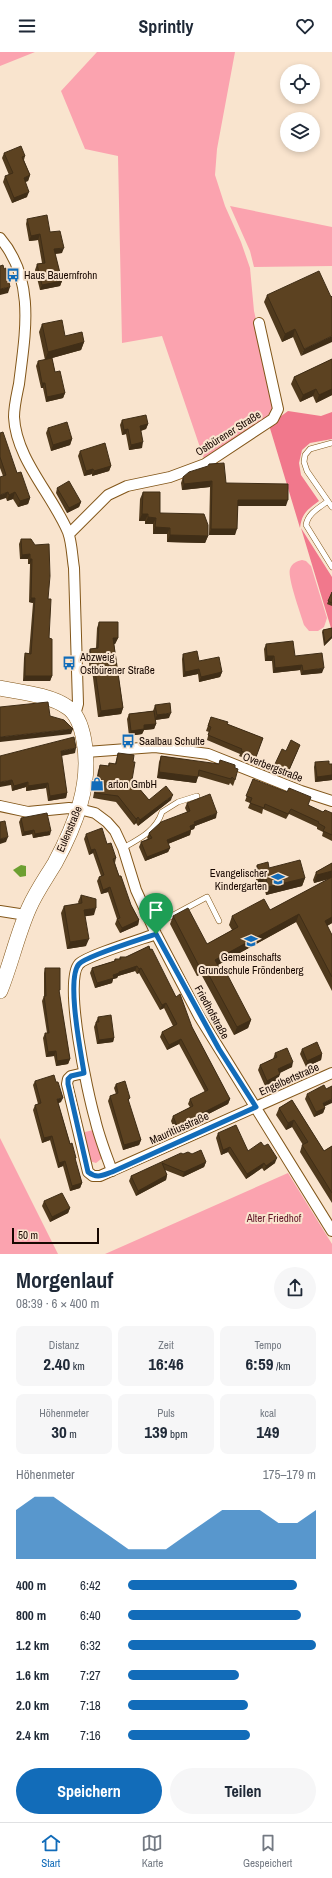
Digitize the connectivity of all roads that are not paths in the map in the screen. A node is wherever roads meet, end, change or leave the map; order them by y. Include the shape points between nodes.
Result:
1 (0, 238) edge
2 (260, 323) dead end
3 (332, 442) edge
4 (328, 501) junction
5 (332, 507) edge
6 (69, 534) junction
7 (332, 567) edge
8 (0, 688) edge
9 (75, 715) junction
10 (86, 752) junction
11 (197, 796) dead end
12 (332, 801) edge
13 (0, 806) edge
14 (79, 809) junction
15 (123, 848) junction
16 (0, 911) edge
17 (26, 915) junction
18 (219, 921) dead end
19 (154, 930) junction
20 (0, 991) edge
21 (84, 1073) junction
22 (332, 1073) edge
23 (256, 1107) junction
24 (112, 1172) junction
25 (332, 1231) edge

1 - 6 street via 16,262 27,306 14,416 17,438
2 - 6 street, Ostbürener Straße via 278,409 273,419 205,464 170,477 127,486 108,495
3 - 4 lane via 310,449 305,455 304,462
4 - 5 lane
4 - 7 lane via 311,514 306,525
6 - 9 street via 74,568 78,704
8 - 9 main road via 52,700 68,707
9 - 10 main road, Eulenstraße via 82,731
10 - 12 street, Overbergstraße via 155,747 208,754
10 - 14 main road, Eulenstraße via 86,771
11 - 15 lane via 178,802 162,812 159,821 149,832
13 - 14 street, Friedhofstraße via 28,812
14 - 15 street, Friedhofstraße via 95,813 106,822 115,831
14 - 17 main road, Eulenstraße
15 - 19 street, Friedhofstraße via 136,890
16 - 17 street
17 - 20 main road, Eulenstraße
18 - 19 lane via 207,897
19 - 21 street via 85,960 75,969 76,1024
19 - 23 street, Friedhofstraße via 207,1030
21 - 24 street via 95,1120
21 - 24 street, Mauritiusstraße via 71,1076 68,1084 88,1172 93,1176 100,1176
22 - 23 street, Engelbertstraße
23 - 24 street, Mauritiusstraße
23 - 25 street, Friedhofstraße

